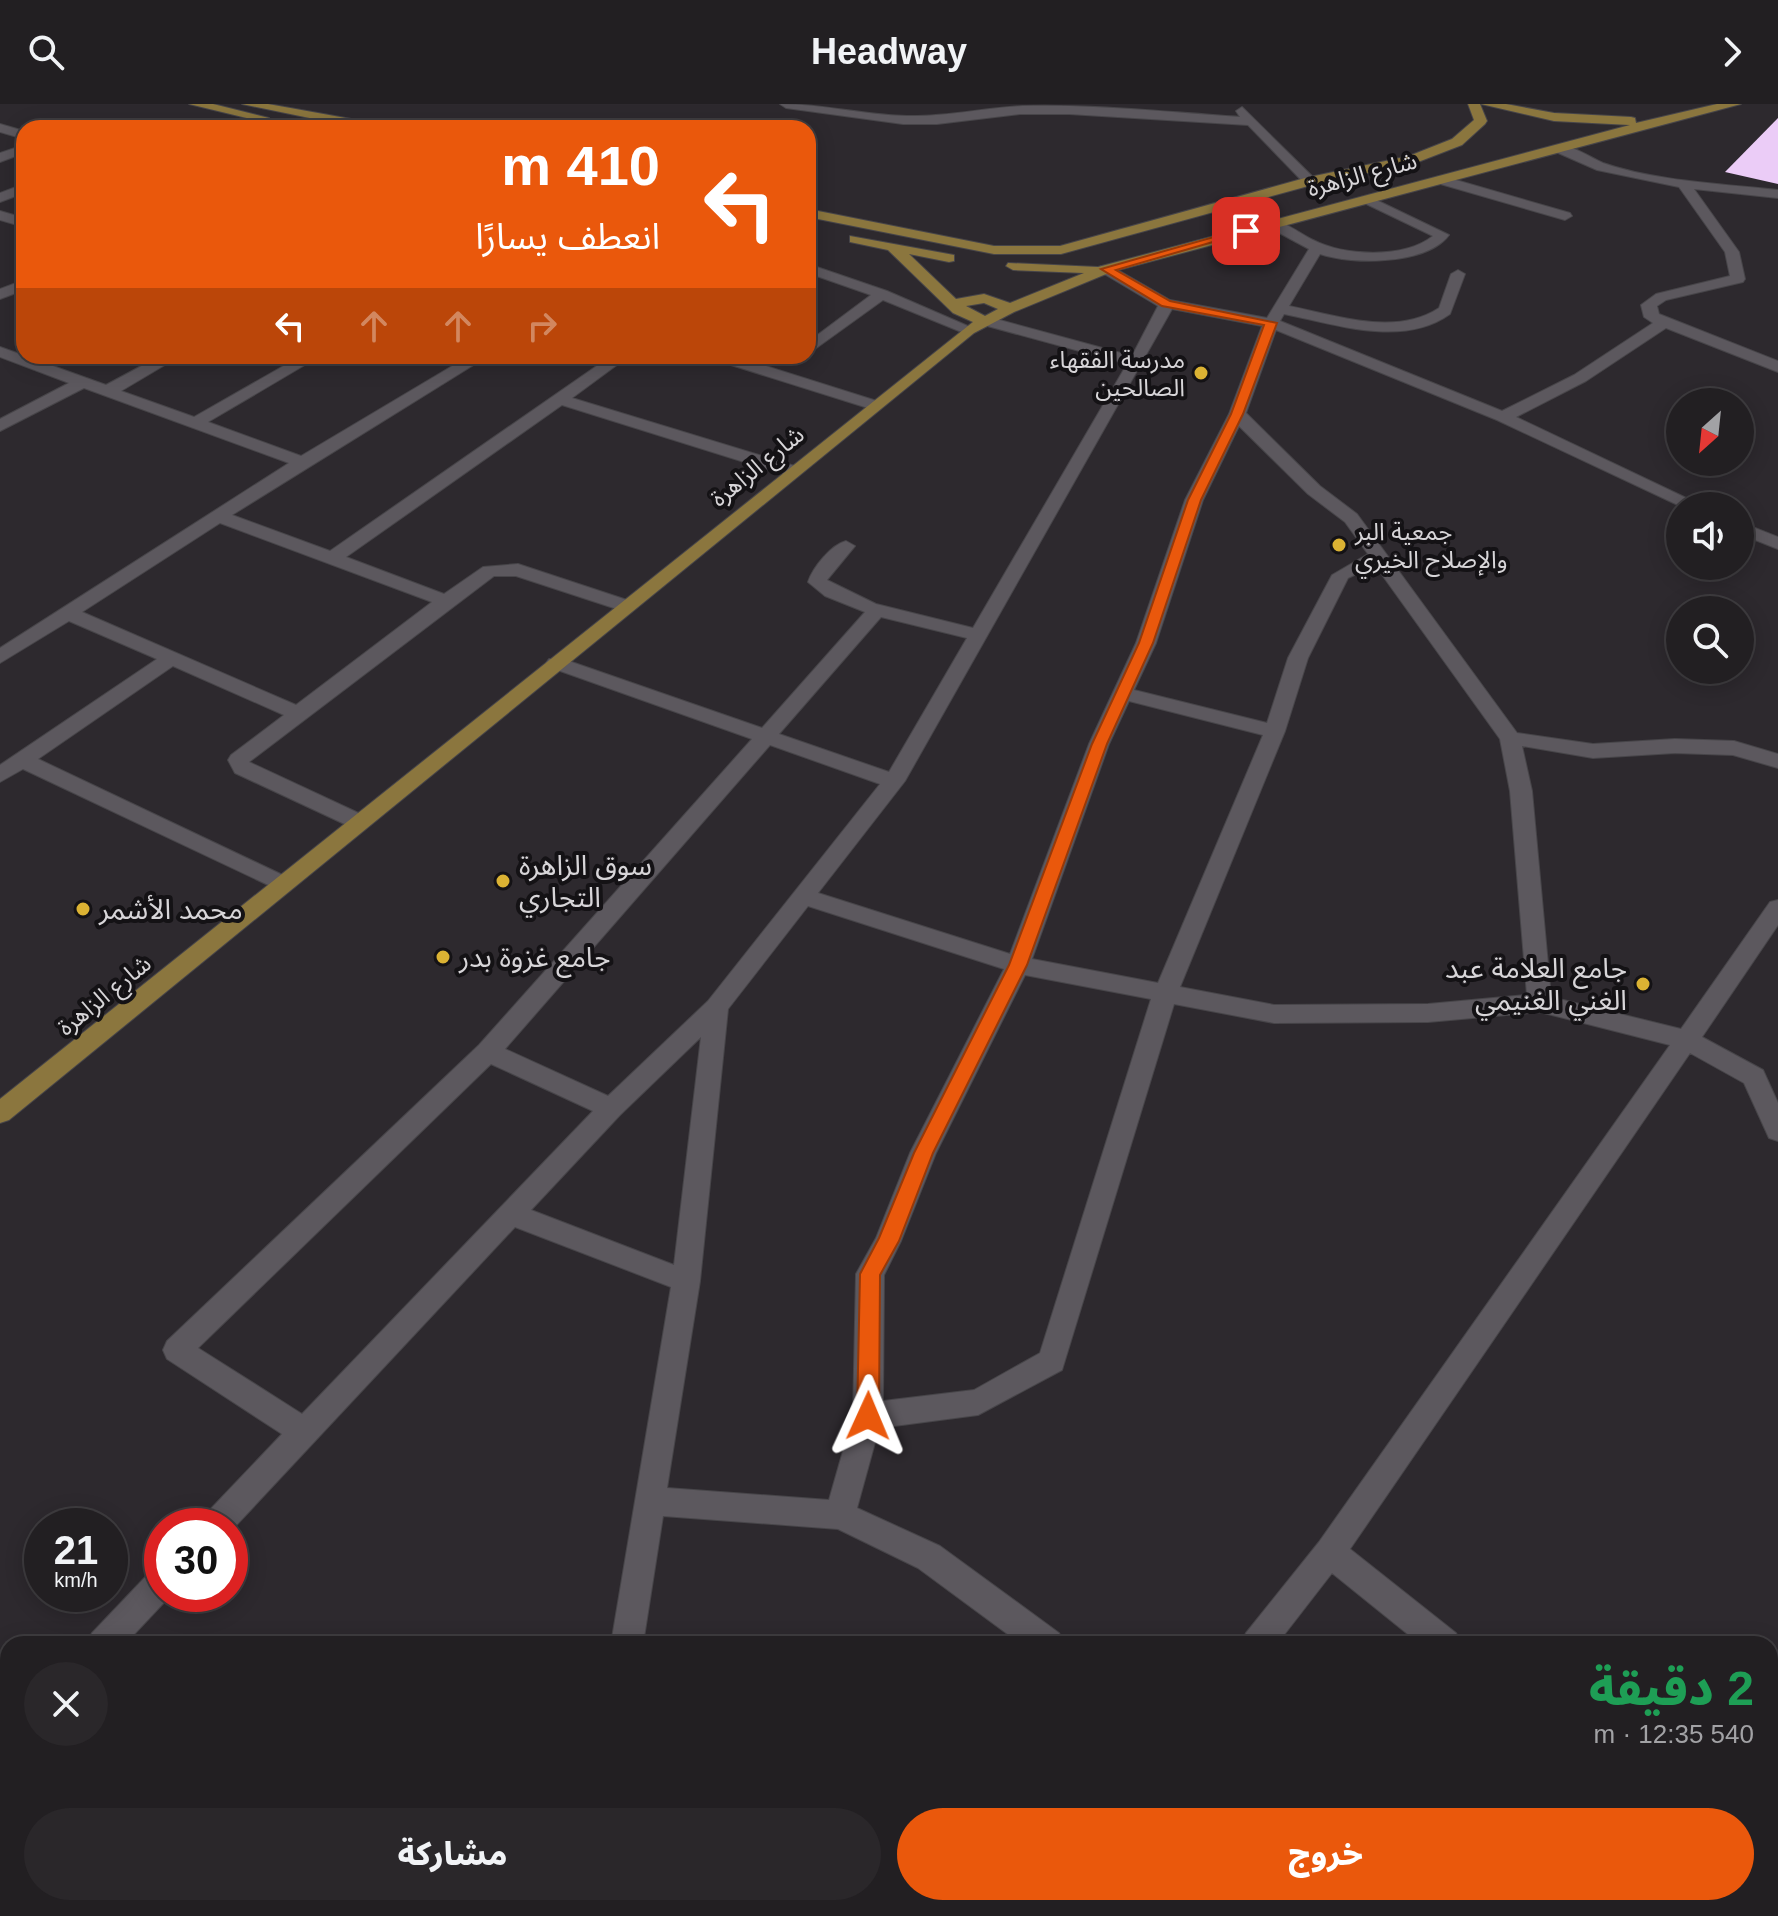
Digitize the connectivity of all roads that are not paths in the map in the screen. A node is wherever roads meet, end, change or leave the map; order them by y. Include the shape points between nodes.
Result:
1 (195, 104) edge
2 (248, 104) edge
3 (786, 104) edge
4 (1234, 104) edge
5 (1474, 104) edge
6 (1487, 104) edge
7 (1699, 104) edge
8 (1735, 104) edge
9 (825, 110) edge
10 (1681, 115) junction
11 (274, 120) edge
12 (335, 120) edge
13 (1251, 121) junction
14 (1561, 149) junction
15 (1442, 180) junction
16 (1310, 181) junction
17 (1684, 184) junction
18 (1778, 194) edge
19 (1365, 200) junction
20 (816, 215) edge
21 (1565, 216) dead end
22 (1273, 224) junction
23 (835, 235) dead end
24 (889, 246) junction
25 (1317, 247) junction
26 (1106, 269) junction
27 (816, 274) edge
28 (1458, 274) dead end
29 (882, 294) junction
30 (1166, 304) junction
31 (1009, 309) junction
32 (958, 310) junction
33 (1275, 316) junction
34 (1664, 322) junction
35 (977, 325) junction
36 (816, 343) edge
37 (1136, 362) junction
38 (33, 364) edge
39 (157, 364) edge
40 (298, 364) edge
41 (467, 364) edge
42 (610, 364) edge
43 (756, 364) edge
44 (1778, 367) edge
45 (83, 382) junction
46 (108, 391) junction
47 (560, 399) junction
48 (874, 405) junction
49 (1237, 414) junction
50 (1503, 417) junction
51 (195, 423) junction
52 (0, 426) edge
53 (302, 462) junction
54 (792, 471) junction
55 (1666, 493) edge
56 (219, 516) junction
57 (1754, 533) edge
58 (1778, 544) edge
59 (846, 546) dead end
60 (1380, 555) junction
61 (333, 558) junction
62 (446, 601) junction
63 (626, 606) junction
64 (878, 609) junction
65 (68, 613) junction
66 (978, 635) junction
67 (0, 657) edge
68 (172, 658) junction
69 (556, 663) junction
70 (1123, 693) junction
71 (299, 714) junction
72 (1275, 731) junction
73 (766, 736) junction
74 (1510, 738) junction
75 (22, 760) junction
76 (1778, 761) edge
77 (0, 775) edge
78 (894, 781) junction
79 (359, 822) junction
80 (283, 884) junction
81 (803, 896) junction
82 (1778, 908) edge
83 (1018, 965) junction
84 (1165, 994) junction
85 (1540, 1003) junction
86 (716, 1007) junction
87 (1687, 1040) junction
88 (488, 1052) junction
89 (611, 1108) junction
90 (0, 1113) edge
91 (1778, 1131) edge
92 (510, 1214) junction
93 (686, 1281) junction
94 (868, 1416) junction
95 (304, 1432) junction
96 (653, 1501) junction
97 (232, 1508) edge
98 (840, 1515) junction
99 (1330, 1552) junction
100 (144, 1601) edge
101 (111, 1636) edge
102 (628, 1636) edge
103 (1037, 1636) edge
104 (1263, 1636) edge
105 (1435, 1636) edge

1 - 11 main road
2 - 12 main road
3 - 9 street
4 - 13 street
5 - 16 main road, شارع الزاهرة via 1481,121 1457,142 1413,159
6 - 10 main road via 1588,120
7 - 10 main road
8 - 10 main road
9 - 13 street via 903,120 1069,110
10 - 14 main road, شارع الزاهرة
13 - 16 street
14 - 15 main road, شارع الزاهرة
14 - 17 street via 1602,167
15 - 19 main road, شارع الزاهرة
15 - 21 street
16 - 20 main road, شارع الزاهرة via 1046,252 976,247
17 - 18 street
17 - 34 street via 1732,252 1738,279 1661,297 1649,305 1652,317
19 - 22 main road, شارع الزاهرة
19 - 25 street via 1442,235 1435,244 1371,260
22 - 25 street
22 - 26 main road, شارع الزاهرة
23 - 24 main road
24 - 26 main road via 1021,267
24 - 32 main road
25 - 33 street
26 - 30 street
26 - 31 main road, شارع الزاهرة
27 - 29 street
28 - 33 street via 1445,310 1393,327
29 - 35 street
29 - 36 street
30 - 33 street
30 - 37 street
31 - 32 main road via 977,298 962,300
31 - 35 main road, شارع الزاهرة
32 - 35 main road
33 - 49 street
33 - 50 street
34 - 44 street
34 - 50 street via 1580,378
35 - 37 street
35 - 48 main road, شارع الزاهرة
37 - 66 street
38 - 45 street
39 - 46 street
40 - 51 street
41 - 53 street
42 - 47 street
43 - 48 street
45 - 46 street
45 - 52 street
46 - 51 street
47 - 54 street
47 - 61 street
48 - 54 main road, شارع الزاهرة
49 - 60 street via 1314,490 1351,518
49 - 70 street via 1194,500 1146,643
50 - 55 street
51 - 53 street
53 - 56 street
54 - 63 main road, شارع الزاهرة
56 - 61 street
56 - 65 street
57 - 58 street
59 - 64 street via 817,582
60 - 72 street via 1341,575 1298,658
60 - 74 street
61 - 62 street
62 - 63 street via 490,571 506,569
62 - 71 street
63 - 69 main road, شارع الزاهرة
64 - 66 street
64 - 73 street
65 - 67 street
65 - 68 street
66 - 78 street
68 - 71 street
68 - 75 street
69 - 73 street
69 - 79 main road, شارع الزاهرة
70 - 72 street
70 - 83 street via 1099,744
71 - 79 street via 238,760 242,768
72 - 84 street
73 - 78 street
73 - 88 street
74 - 76 street via 1593,751 1734,748
74 - 85 street via 1521,791
75 - 77 street
75 - 80 street
78 - 81 street
79 - 80 main road, شارع الزاهرة
80 - 90 main road, شارع الزاهرة
81 - 83 street
81 - 86 street
82 - 87 street
83 - 84 street
83 - 94 street via 923,1153 870,1274
84 - 85 street via 1274,1014 1428,1013
84 - 94 street via 1052,1361 978,1402
85 - 87 street
86 - 89 street
86 - 93 street
87 - 91 street via 1754,1077
87 - 99 street
88 - 89 street
88 - 95 street via 177,1350
89 - 92 street
92 - 93 street
92 - 95 street
93 - 96 street
94 - 98 street
95 - 97 street
96 - 98 street
96 - 102 street
98 - 103 street via 929,1557
99 - 104 street
99 - 105 street
100 - 101 street

